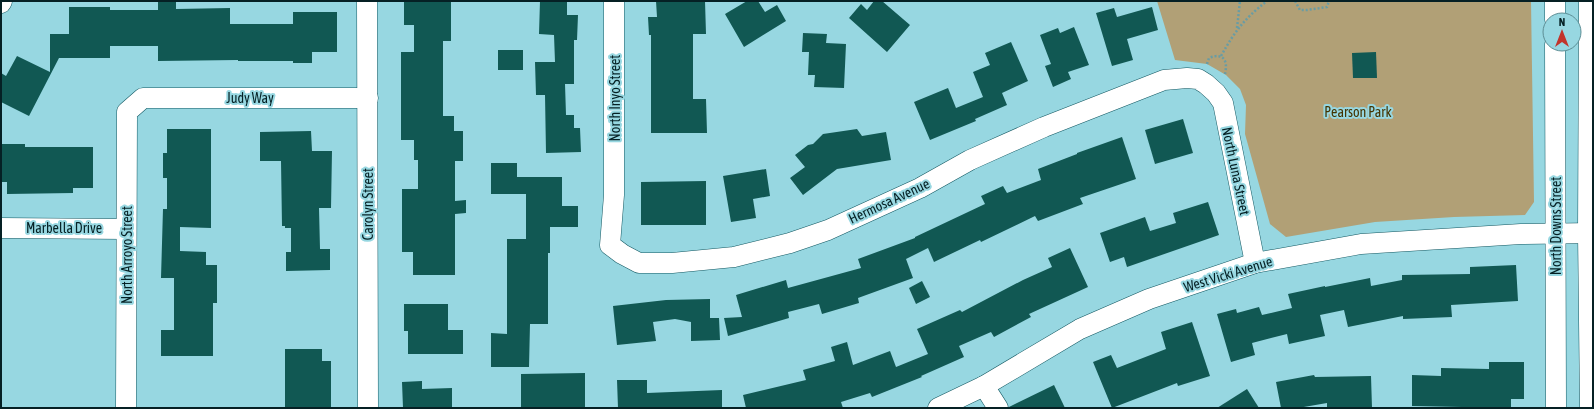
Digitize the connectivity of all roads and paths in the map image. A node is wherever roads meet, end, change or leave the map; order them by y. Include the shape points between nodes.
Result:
1 (367, 1) edge
2 (614, 1) edge
3 (1240, 1) edge
4 (1267, 1) edge
5 (1295, 1) edge
6 (1329, 1) edge
7 (1555, 1) edge
8 (1589, 1) edge
9 (1555, 12) edge
10 (1237, 29) junction
11 (1555, 52) edge
12 (1221, 56) junction
13 (1207, 64) dead end
14 (1225, 74) dead end
15 (1206, 84) joint
16 (368, 98) junction
17 (135, 105) joint
18 (614, 195) joint
19 (1, 228) edge
20 (126, 229) junction
21 (1591, 233) edge
22 (1556, 234) junction
23 (1255, 263) junction
24 (984, 386) junction
25 (126, 408) edge
26 (368, 408) edge
27 (938, 408) edge
28 (998, 408) edge
29 (1556, 408) edge
30 (1590, 408) edge

1 - 16 street, Carolyn Street
2 - 18 street, North Inyo Street
3 - 10 path
4 - 10 path
5 - 6 path via 1300,10 1326,7
7 - 9 street
8 - 21 street
10 - 12 path
11 - 22 street, North Downs Street
12 - 13 path via 1209,58
12 - 14 path via 1227,66
15 - 18 street, Hermosa Avenue via 1198,79 1188,78 1164,80 1044,126 970,160 920,188 828,230 790,243 734,257 672,263 639,263 610,245
15 - 23 street, North Luna Street via 1222,103
16 - 17 street, Judy Way via 143,98
16 - 26 street, Carolyn Street
17 - 20 street, North Arroyo Street via 127,112
19 - 20 street, Marbella Drive
20 - 25 street, North Arroyo Street
21 - 22 street, West Vicki Avenue
21 - 30 street
22 - 23 street, West Vicki Avenue via 1513,234 1361,244
22 - 29 street, North Downs Street
23 - 24 street, West Vicki Avenue via 1148,298 1080,329
24 - 27 street, West Vicki Avenue
24 - 28 street

